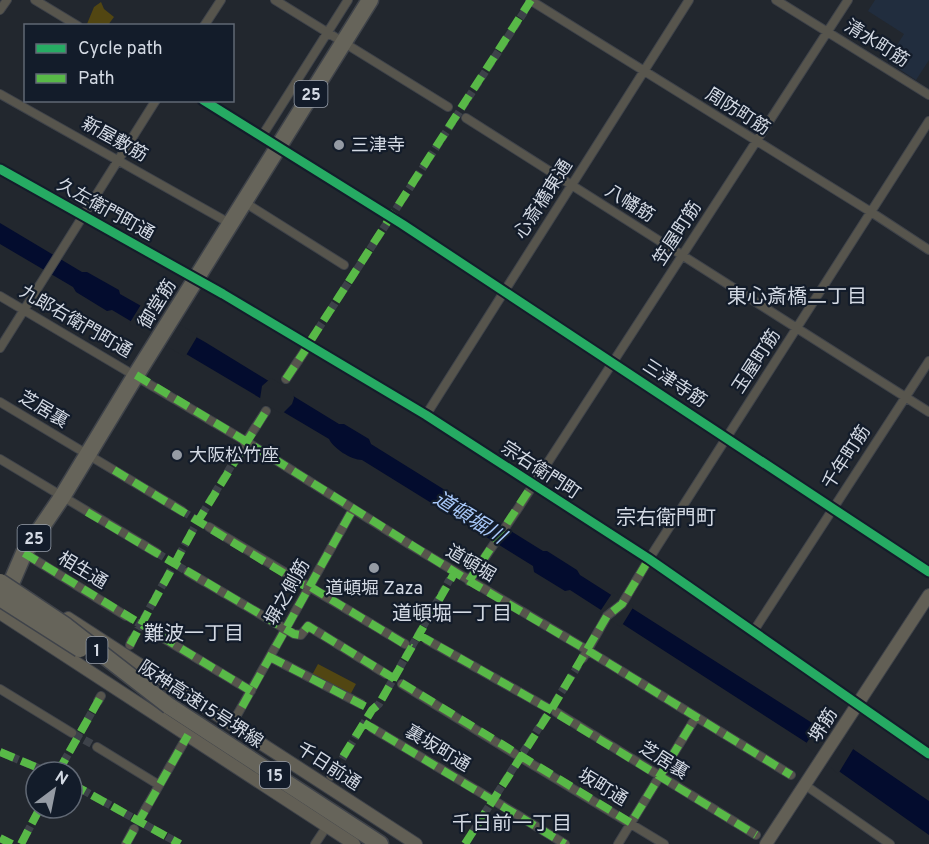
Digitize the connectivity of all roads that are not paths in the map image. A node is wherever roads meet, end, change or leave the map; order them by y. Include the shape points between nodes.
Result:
1 (7, 0) edge
2 (35, 0) edge
3 (220, 0) edge
4 (275, 0) edge
5 (348, 0) edge
6 (370, 0) edge
7 (689, 0) edge
8 (776, 0) edge
9 (848, 0) edge
10 (529, 2) edge
11 (0, 10) edge
12 (75, 24) edge
13 (205, 24) edge
14 (827, 32) junction
15 (327, 33) junction
16 (343, 43) junction
17 (644, 73) junction
18 (0, 94) edge
19 (929, 95) edge
20 (155, 102) edge
21 (206, 102) edge
22 (448, 107) dead end
23 (466, 118) dead end
24 (929, 121) edge
25 (262, 136) junction
26 (756, 141) junction
27 (278, 146) junction
28 (119, 159) junction
29 (0, 169) edge
30 (571, 186) junction
31 (244, 202) junction
32 (381, 210) dead end
33 (871, 212) junction
34 (83, 216) junction
35 (231, 224) junction
36 (402, 224) dead end
37 (929, 250) edge
38 (682, 256) junction
39 (344, 265) dead end
40 (196, 278) junction
41 (504, 290) junction
42 (0, 296) edge
43 (24, 308) junction
44 (797, 329) junction
45 (0, 348) edge
46 (306, 349) tunnel mouth
47 (929, 361) edge
48 (613, 362) junction
49 (136, 375) junction
50 (286, 379) dead end
51 (906, 397) junction
52 (0, 402) edge
53 (266, 411) dead end
54 (929, 412) edge
55 (426, 415) junction
56 (727, 437) junction
57 (244, 445) junction
58 (88, 454) junction
59 (0, 459) edge
60 (533, 484) junction
61 (62, 497) junction
62 (832, 508) junction
63 (353, 509) junction
64 (182, 511) tunnel mouth
65 (208, 527) tunnel mouth
66 (24, 553) junction
67 (157, 553) tunnel mouth
68 (649, 559) junction
69 (188, 572) tunnel mouth
70 (929, 572) edge
71 (469, 581) junction
72 (6, 582) edge
73 (309, 585) junction
74 (929, 595) edge
75 (0, 599) edge
76 (0, 613) edge
77 (126, 616) tunnel mouth
78 (285, 629) junction
79 (753, 632) junction
80 (158, 635) tunnel mouth
81 (428, 640) dead end
82 (405, 644) dead end
83 (585, 654) junction
84 (270, 657) junction
85 (386, 674) dead end
86 (402, 684) dead end
87 (0, 689) edge
88 (251, 691) junction
89 (858, 704) junction
90 (361, 705) dead end
91 (169, 706) junction
92 (546, 706) dead end
93 (556, 712) dead end
94 (696, 717) junction
95 (232, 724) junction
96 (372, 728) dead end
97 (72, 733) tunnel mouth
98 (188, 735) junction
99 (97, 747) tunnel mouth
100 (515, 754) dead end
101 (929, 754) edge
102 (525, 760) dead end
103 (791, 775) dead end
104 (659, 777) junction
105 (159, 785) junction
106 (805, 785) junction
107 (488, 797) dead end
108 (498, 803) dead end
109 (142, 815) dead end
110 (631, 823) junction
111 (327, 826) junction
112 (134, 829) dead end
113 (756, 835) dead end
114 (126, 844) edge
115 (315, 844) edge
116 (354, 844) edge
117 (380, 844) edge
118 (416, 844) edge
119 (565, 844) edge
120 (618, 844) edge
121 (664, 844) edge
122 (766, 844) edge
123 (890, 844) edge

1 - 11 street
2 - 12 street
3 - 13 street
4 - 15 street
5 - 15 street
6 - 16 highway, 御堂筋 / 25
7 - 17 street, 心斎橋東通
8 - 14 street, 清水町筋
9 - 14 street, 笠屋町筋
10 - 17 street, 周防町筋
14 - 19 street, 清水町筋
14 - 26 street, 笠屋町筋
15 - 16 street
15 - 25 street
16 - 22 street
16 - 27 highway, 御堂筋 / 25
17 - 26 street, 周防町筋
17 - 30 street, 心斎橋東通
18 - 28 street, 新屋敷筋
20 - 28 street
21 - 25 street
23 - 30 street, 八幡筋
24 - 33 street, 玉屋町筋
25 - 27 street
26 - 33 street, 周防町筋
26 - 38 street, 笠屋町筋
27 - 31 highway, 御堂筋 / 25
27 - 32 street
28 - 34 street
28 - 35 street, 新屋敷筋
29 - 34 street, 久左衛門町通
30 - 38 street, 八幡筋
30 - 41 street, 心斎橋東通
31 - 35 highway, 御堂筋 / 25
31 - 39 street
33 - 37 street, 周防町筋
33 - 44 street, 玉屋町筋
34 - 40 street, 久左衛門町通
34 - 43 street
35 - 40 highway, 御堂筋 / 25
36 - 41 street, 三津寺筋
38 - 44 street, 八幡筋
38 - 48 street, 笠屋町筋
40 - 49 highway, 御堂筋 / 25
40 - 55 street, 宗右衛門町
41 - 48 street, 三津寺筋
41 - 55 street, 心斎橋東通
42 - 43 street, 九郎右衛門町通
43 - 45 street
43 - 49 street, 九郎右衛門町通
44 - 51 street, 八幡筋
44 - 56 street, 玉屋町筋
46 - 50 street
47 - 51 street, 千年町筋
48 - 56 street, 三津寺筋
48 - 60 street, 笠屋町筋
49 - 57 street, 道頓堀
49 - 58 highway, 御堂筋 / 25
51 - 54 street, 八幡筋
51 - 62 street, 千年町筋
52 - 58 street, 芝居裏
53 - 57 street
55 - 60 street, 宗右衛門町
56 - 62 street, 三津寺筋
56 - 68 street, 玉屋町筋
57 - 63 street, 道頓堀
58 - 61 highway, 御堂筋 / 25
58 - 64 street, 芝居裏
59 - 61 street
60 - 68 street, 宗右衛門町
60 - 71 street, 笠屋町筋
61 - 66 highway, 御堂筋 / 25
61 - 67 street
62 - 70 street, 三津寺筋
62 - 79 street, 千年町筋
63 - 71 street, 道頓堀 via 452,576
63 - 73 street, 塀之側筋
65 - 73 street
66 - 72 highway, 御堂筋 / 25
66 - 77 street, 相生通
68 - 79 street, 宗右衛門町
68 - 83 street, 玉屋町筋
69 - 78 street
71 - 83 street, 道頓堀
72 - 75 highway, 御堂筋 / 25
72 - 91 highway, 1, bridge
72 - 95 main road, 千日前通
73 - 78 street, 塀之側筋
73 - 82 street
74 - 89 main road, 堺筋
75 - 91 highway, 阪神高速15号堺線 / 15, bridge
76 - 98 main road
78 - 84 street, 塀之側筋
78 - 85 street via 299,635 308,626
79 - 89 street, 宗右衛門町
80 - 88 street
81 - 92 street
83 - 94 street, 道頓堀
84 - 88 street, 塀之側筋
84 - 90 street
86 - 100 street
87 - 97 street
88 - 95 street, 塀之側筋
89 - 101 street, 宗右衛門町
89 - 106 main road, 堺筋
91 - 117 highway, 阪神高速15号堺線 / 15
93 - 104 street, 芝居裏
94 - 103 street, 道頓堀
94 - 104 street
95 - 118 main road, 千日前通
96 - 107 street, 裏坂町通
98 - 105 street
98 - 111 main road
99 - 105 street
102 - 110 street, 坂町通
104 - 110 street
104 - 113 street, 芝居裏
105 - 109 street
106 - 122 main road, 堺筋
106 - 123 street
108 - 119 street
110 - 120 street
110 - 121 street, 坂町通
111 - 115 street
111 - 116 main road
112 - 114 street

